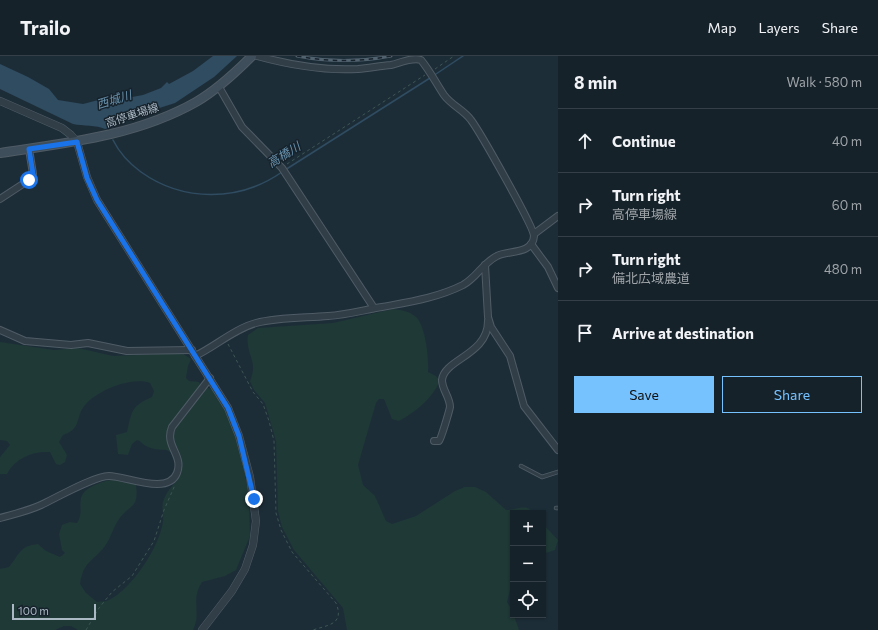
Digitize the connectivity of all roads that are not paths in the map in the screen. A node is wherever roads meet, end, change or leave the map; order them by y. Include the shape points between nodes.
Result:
1 (252, 56) edge
2 (257, 56) edge
3 (218, 87) junction
4 (0, 101) edge
5 (77, 142) junction
6 (29, 149) junction
7 (0, 153) edge
8 (0, 199) edge
9 (558, 216) edge
10 (534, 234) junction
11 (531, 244) junction
12 (485, 265) junction
13 (558, 288) edge
14 (374, 308) junction
15 (488, 318) junction
16 (0, 330) edge
17 (194, 353) junction
18 (210, 378) junction
19 (434, 441) dead end
20 (558, 450) edge
21 (521, 466) dead end
22 (558, 472) edge
23 (0, 518) edge
24 (202, 630) edge

1 - 3 main road, 高停車場線
2 - 10 street via 309,68 329,69 358,69 421,60 446,97 470,118
3 - 5 main road, 高停車場線 via 195,102 167,115 122,131
3 - 14 street via 242,127 283,170
4 - 5 street via 62,128
5 - 6 main road, 高停車場線
5 - 17 street via 87,178 97,200
6 - 7 main road, 高停車場線
6 - 8 street via 33,174 29,180
9 - 10 street
10 - 11 street
11 - 12 street via 518,252 497,255
11 - 13 street via 551,270
12 - 14 street via 478,275 438,295 414,302
12 - 15 street
14 - 17 street via 335,316 264,321 248,326
15 - 19 street via 483,339 469,354 450,368 443,378 443,387 450,407 442,437 439,441
15 - 20 street via 510,356 524,406
16 - 17 street via 25,341 71,345 88,343 127,350
17 - 18 street
18 - 23 street via 169,434 169,440 177,454 177,474 171,481 152,485 108,476 39,506
18 - 24 street via 228,408 239,436 250,477 256,521 253,545 245,569 232,591
21 - 22 lane via 542,477

